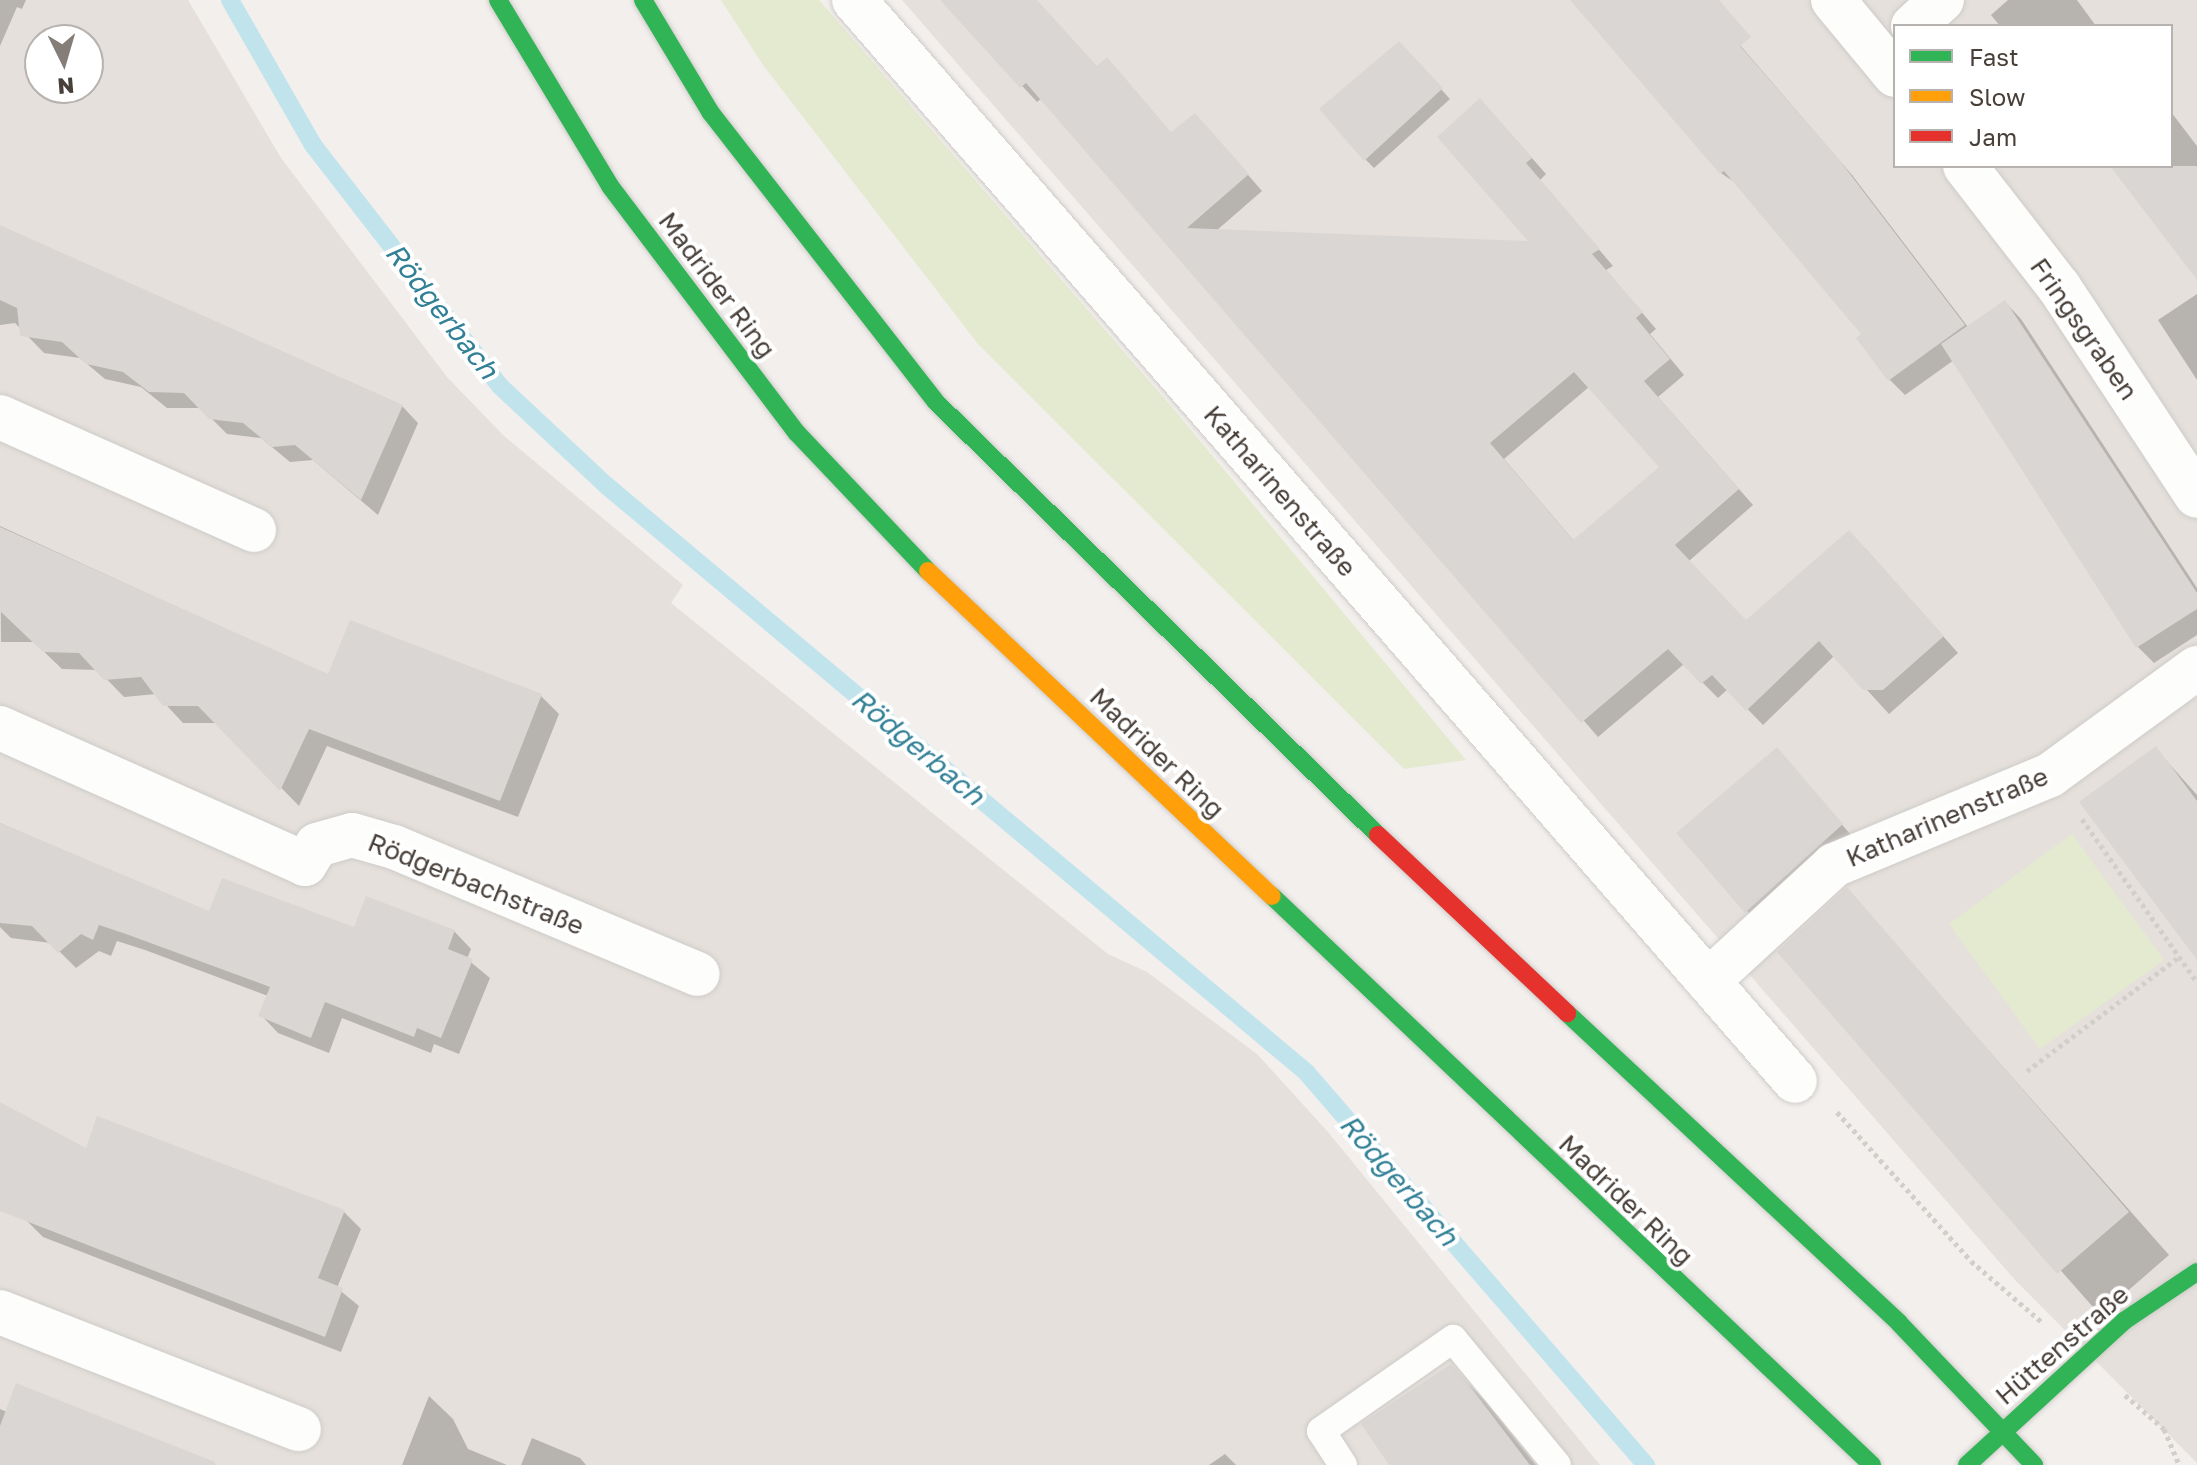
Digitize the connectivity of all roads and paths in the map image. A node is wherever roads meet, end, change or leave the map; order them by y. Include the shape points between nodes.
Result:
1 (498, 0) edge
2 (643, 0) edge
3 (854, 0) edge
4 (1833, 0) edge
5 (1942, 0) edge
6 (1915, 24) edge
7 (1890, 57) edge
8 (1967, 168) edge
9 (0, 417) edge
10 (2197, 496) edge
11 (254, 530) dead end
12 (2197, 668) edge
13 (0, 728) edge
14 (2050, 775) junction
15 (2179, 957) junction
16 (697, 974) dead end
17 (1708, 981) junction
18 (2197, 982) edge
19 (2027, 1071) dead end
20 (1795, 1081) joint
21 (1971, 1261) dead end
22 (2197, 1272) edge
23 (0, 1312) edge
24 (299, 1429) dead end
25 (1999, 1434) junction
26 (1343, 1465) edge
27 (1557, 1465) edge
28 (1872, 1465) edge
29 (1967, 1465) edge
30 (2034, 1465) edge

1 - 28 main road, Madrider Ring via 610,186 797,433 888,533
2 - 25 main road via 711,113 936,402 1358,817 1899,1323
3 - 17 street, Katharinenstraße
4 - 7 street
5 - 6 street
8 - 10 street, Fringsgraben via 2059,287
9 - 11 street
12 - 14 street, Katharinenstraße
13 - 16 street, Rödgerbachstraße via 305,864 317,845 352,835 394,847
14 - 15 path
14 - 17 street, Katharinenstraße via 1834,865
15 - 18 path
15 - 19 path
17 - 20 street, Katharinenstraße
20 - 21 path via 1823,1096
22 - 25 main road, Hüttenstraße via 2124,1321
23 - 24 street
25 - 29 main road, Hüttenstraße
25 - 30 main road
26 - 27 lane via 1321,1431 1453,1339

